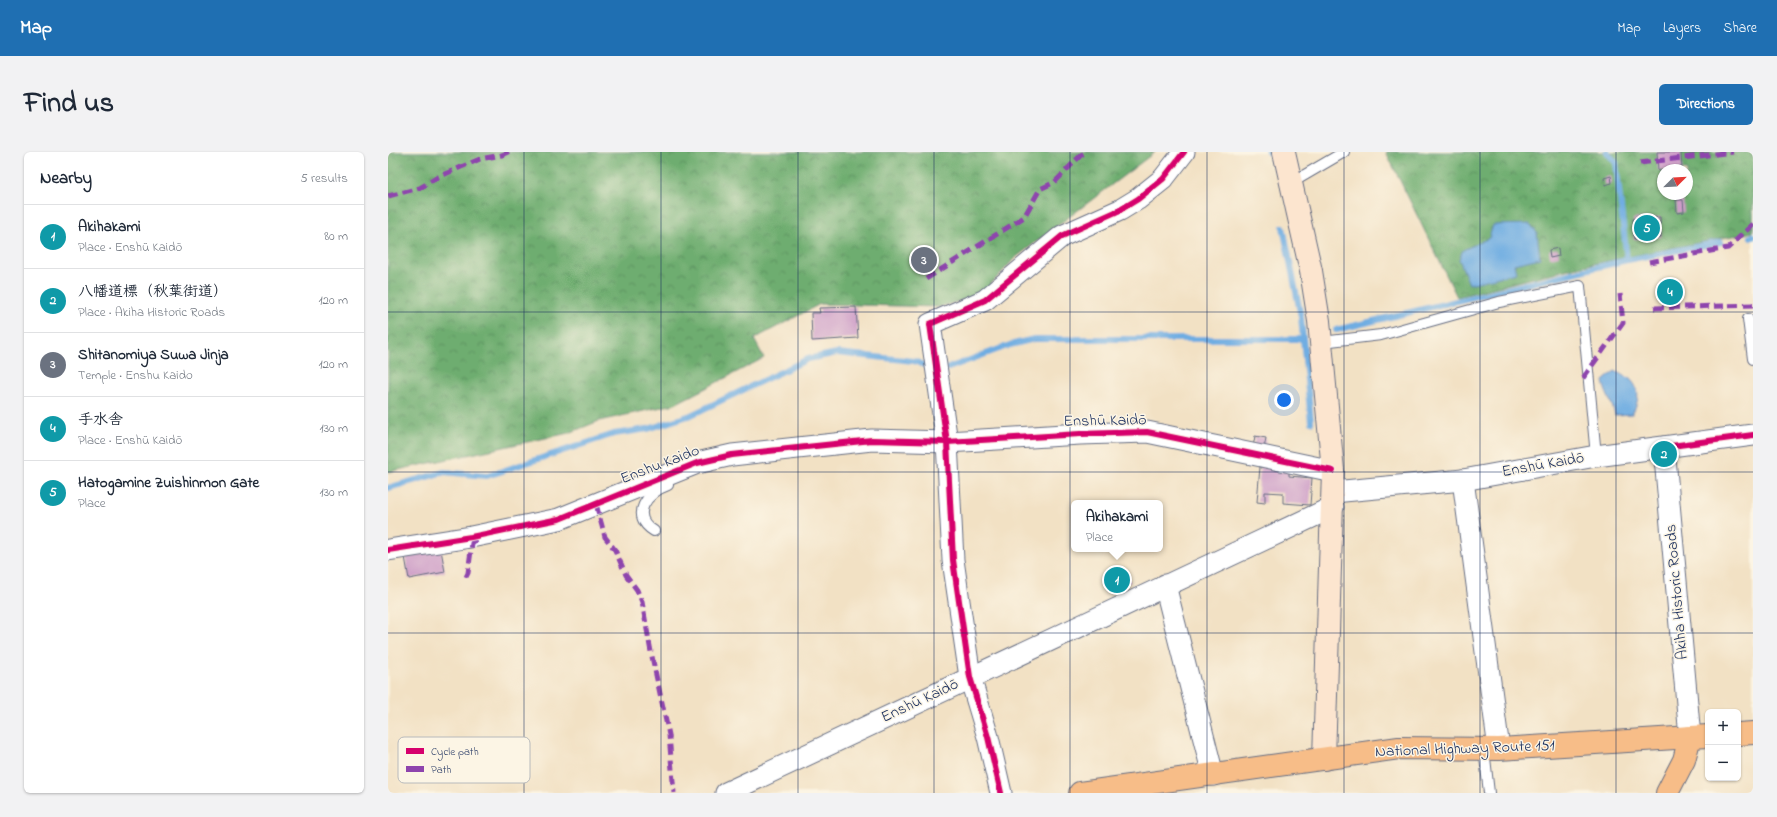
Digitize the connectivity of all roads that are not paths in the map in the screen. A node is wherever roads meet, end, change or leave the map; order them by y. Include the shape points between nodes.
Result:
1 (1184, 152) edge
2 (1284, 152) edge
3 (1344, 152) edge
4 (1291, 184) junction
5 (1748, 319) dead end
6 (1322, 342) junction
7 (1753, 359) edge
8 (1753, 435) edge
9 (947, 442) junction
10 (1664, 447) junction
11 (1596, 456) junction
12 (714, 459) junction
13 (1462, 480) junction
14 (1333, 490) junction
15 (654, 531) dead end
16 (388, 550) edge
17 (1165, 585) junction
18 (970, 677) junction
19 (1741, 734) edge
20 (1753, 734) edge
21 (1699, 736) edge
22 (1492, 749) junction
23 (1324, 759) junction
24 (1214, 775) junction
25 (726, 793) edge
26 (1001, 793) edge
27 (1080, 793) edge
28 (1488, 793) edge
29 (1667, 793) edge

1 - 9 street via 1163,179 1138,199 1120,210 1062,236 985,300 930,324
2 - 4 street
3 - 4 lane
4 - 6 street via 1311,271
5 - 7 lane
6 - 11 lane via 1381,334 1499,302 1580,286
6 - 14 street
8 - 10 street, Enshū Kaidō
9 - 12 street, Enshu Kaido via 872,440
9 - 14 street, Enshū Kaidō via 1147,432
9 - 18 street via 953,560
10 - 11 street, Enshū Kaidō
10 - 21 street, Akiha Historic Roads
11 - 13 street, Enshū Kaidō
12 - 15 lane via 697,474 661,487 647,499 642,508 643,519
12 - 16 street, Enshu Kaido via 697,463 559,519 471,537
13 - 14 street, Enshū Kaidō
13 - 22 street
14 - 17 street, Enshū Kaidō
14 - 23 street
17 - 18 street, Enshū Kaidō
17 - 24 street
18 - 25 street, Enshū Kaidō
18 - 26 street
19 - 20 highway
21 - 22 highway, National Highway Route 151
21 - 29 highway
22 - 23 highway, National Highway Route 151 via 1399,748
22 - 28 lane
23 - 24 highway, National Highway Route 151
24 - 27 highway, National Highway Route 151

